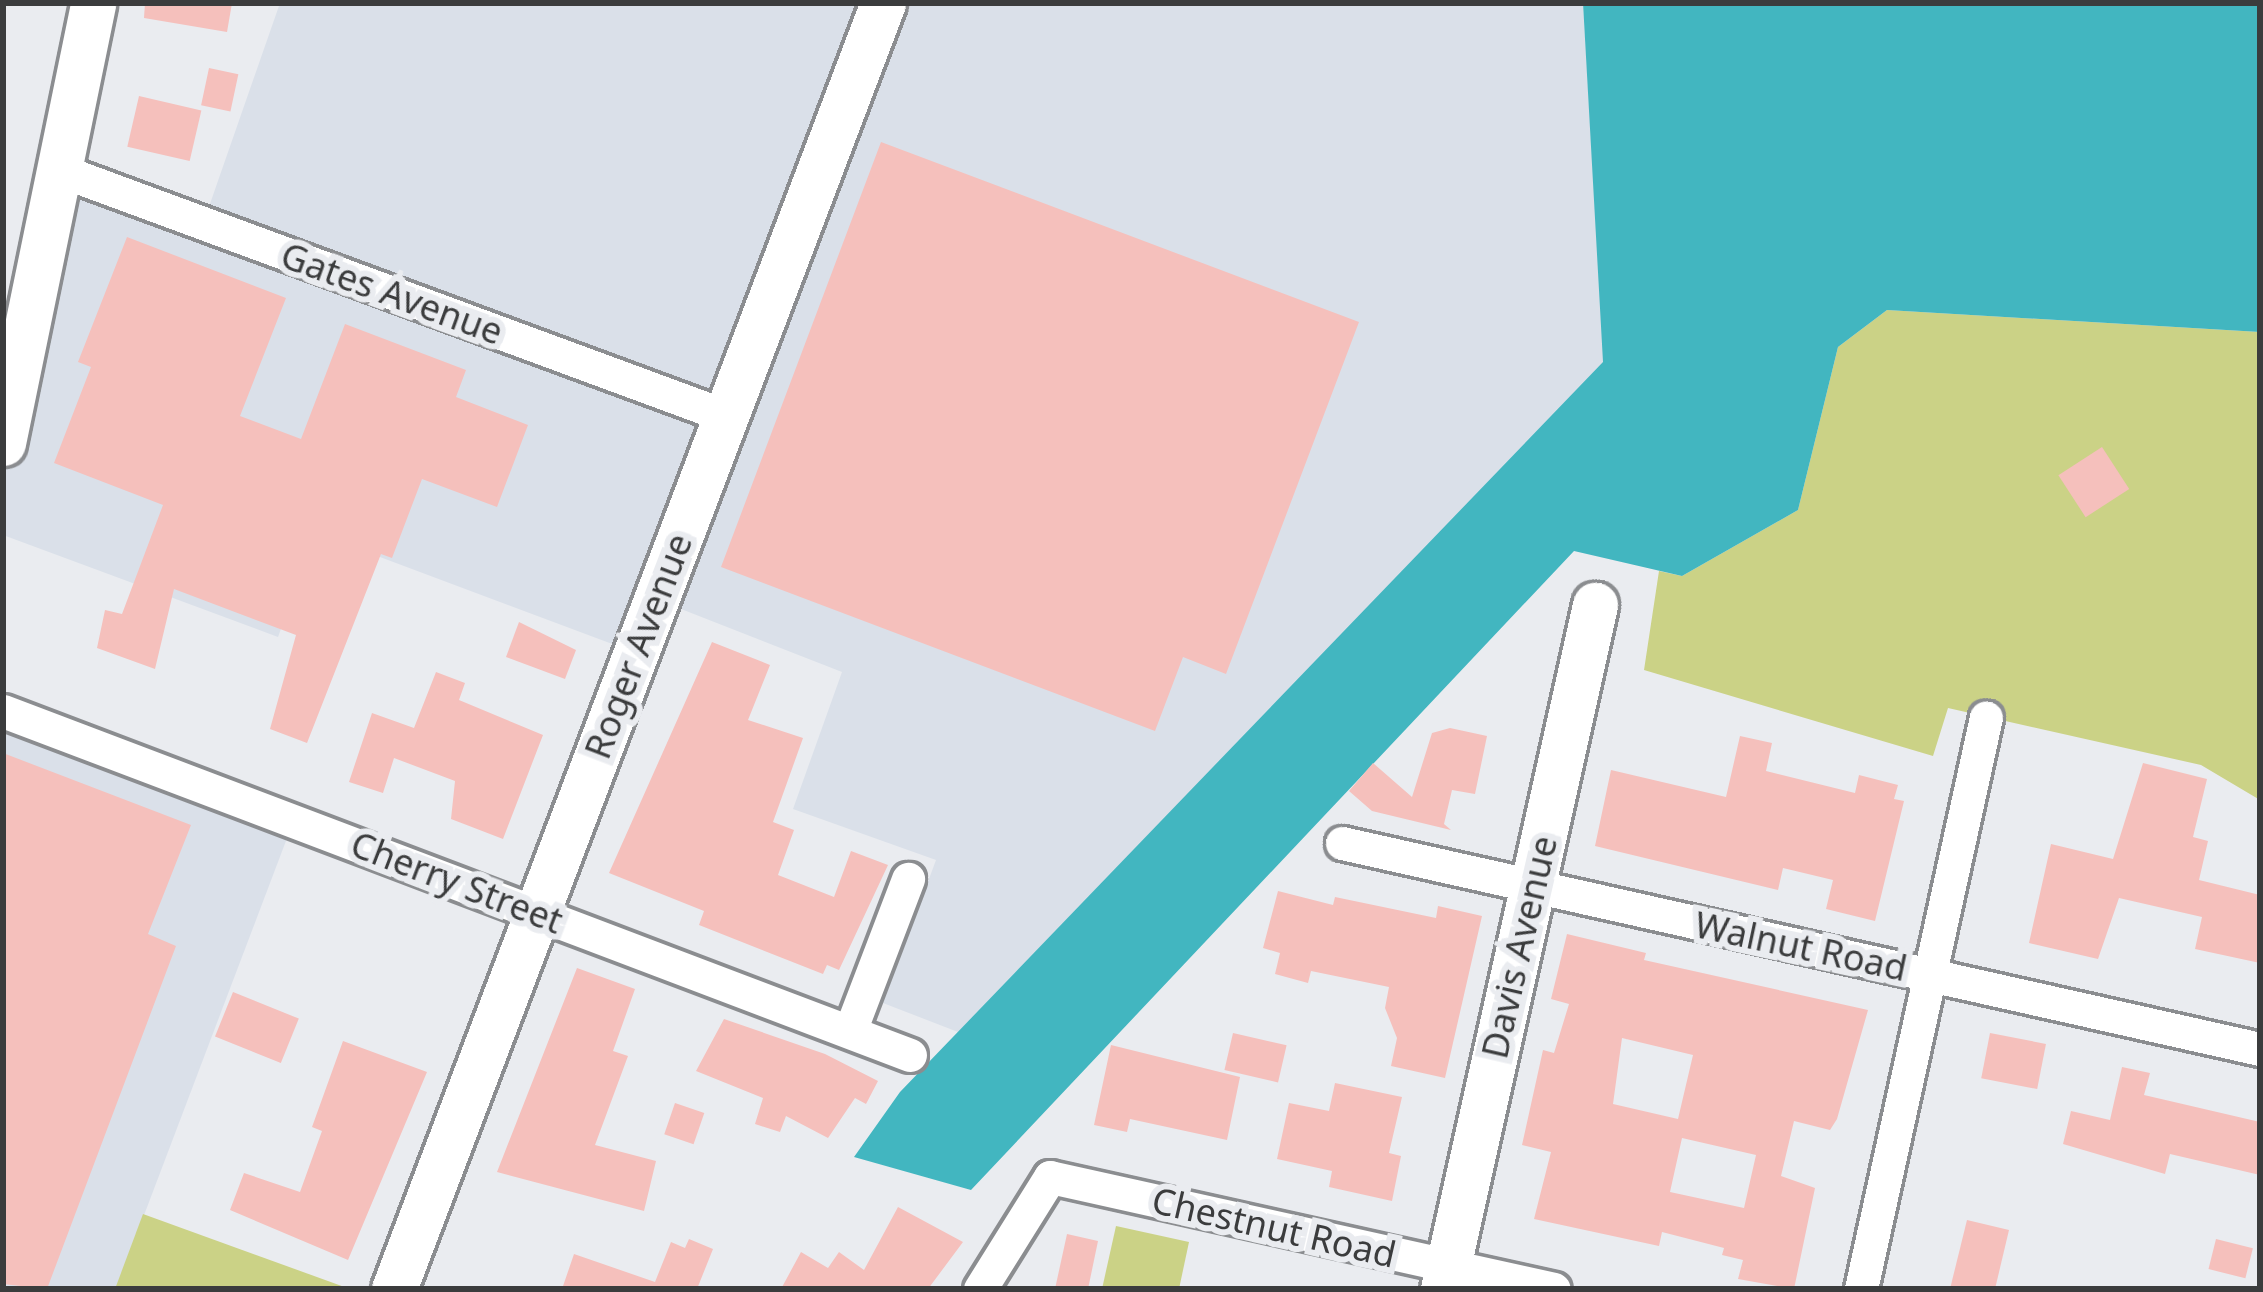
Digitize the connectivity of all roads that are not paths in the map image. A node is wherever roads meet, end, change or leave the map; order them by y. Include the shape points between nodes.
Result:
1 (93, 3) edge
2 (883, 3) edge
3 (59, 170) junction
4 (726, 416) junction
5 (3, 443) edge
6 (1594, 605) dead end
7 (3, 711) edge
8 (1986, 717) dead end
9 (1342, 843) dead end
10 (908, 879) dead end
11 (1532, 887) junction
12 (537, 913) junction
13 (1931, 975) junction
14 (850, 1031) junction
15 (2260, 1049) edge
16 (910, 1055) dead end
17 (1446, 1277) edge
18 (394, 1289) edge
19 (980, 1289) edge
20 (1554, 1289) edge
21 (1861, 1289) edge

1 - 3 street
2 - 4 street, Roger Avenue
3 - 4 street, Gates Avenue
3 - 5 street
4 - 12 street, Roger Avenue
6 - 11 street, Davis Avenue
7 - 12 street, Cherry Street
8 - 13 street
9 - 11 street, Walnut Road
10 - 14 street
11 - 13 street, Walnut Road
11 - 17 street, Davis Avenue
12 - 14 street, Cherry Street
12 - 18 street, Roger Avenue
13 - 15 street, Walnut Road
13 - 21 street
14 - 16 street, Cherry Street
17 - 19 street, Chestnut Road via 1050,1177
17 - 20 street, Chestnut Road

